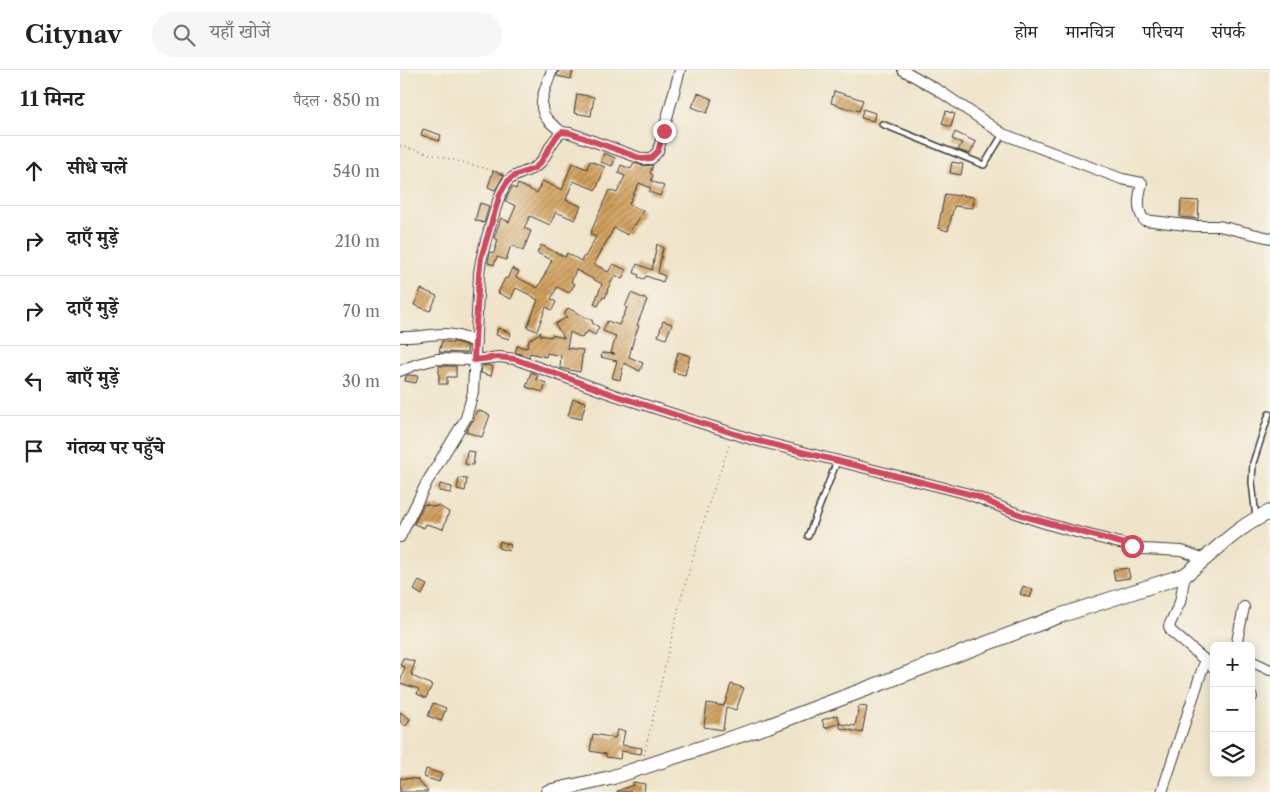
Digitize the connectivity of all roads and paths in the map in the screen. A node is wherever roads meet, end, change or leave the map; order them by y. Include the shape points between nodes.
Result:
1 (552, 70) edge
2 (680, 70) edge
3 (903, 70) edge
4 (882, 124) dead end
5 (562, 132) junction
6 (1003, 134) junction
7 (400, 146) edge
8 (514, 176) junction
9 (1270, 238) edge
10 (400, 337) edge
11 (476, 342) junction
12 (474, 360) junction
13 (400, 370) edge
14 (1269, 414) dead end
15 (734, 433) junction
16 (837, 461) junction
17 (1270, 512) edge
18 (1256, 518) junction
19 (808, 536) dead end
20 (400, 537) edge
21 (1205, 559) junction
22 (1185, 575) junction
23 (1244, 607) dead end
24 (1237, 642) edge
25 (1205, 661) junction
26 (1255, 663) edge
27 (1210, 665) edge
28 (1270, 670) edge
29 (641, 768) junction
30 (548, 792) edge
31 (1162, 792) edge

1 - 5 street via 542,107 547,120
2 - 5 street via 658,151 651,158 643,159
3 - 6 street
4 - 6 lane via 984,165
5 - 8 street via 535,168
6 - 9 street via 1122,179 1142,183 1139,196 1140,214 1144,220 1219,226
7 - 8 path
8 - 11 street via 500,194 481,258
10 - 11 street via 446,334
11 - 12 street
12 - 13 street via 437,359
12 - 15 street via 515,359
12 - 20 street via 473,392 466,418 427,482
14 - 18 lane via 1253,463
15 - 16 street
15 - 29 path via 680,602
16 - 19 lane
16 - 21 street via 976,496 1030,518 1143,549 1182,551
17 - 18 main road
18 - 21 main road
21 - 22 main road
22 - 25 street via 1180,602 1169,626 1176,637
22 - 29 main road via 1059,616 768,726
23 - 24 street
25 - 27 street
25 - 31 street
26 - 28 street
29 - 30 main road

